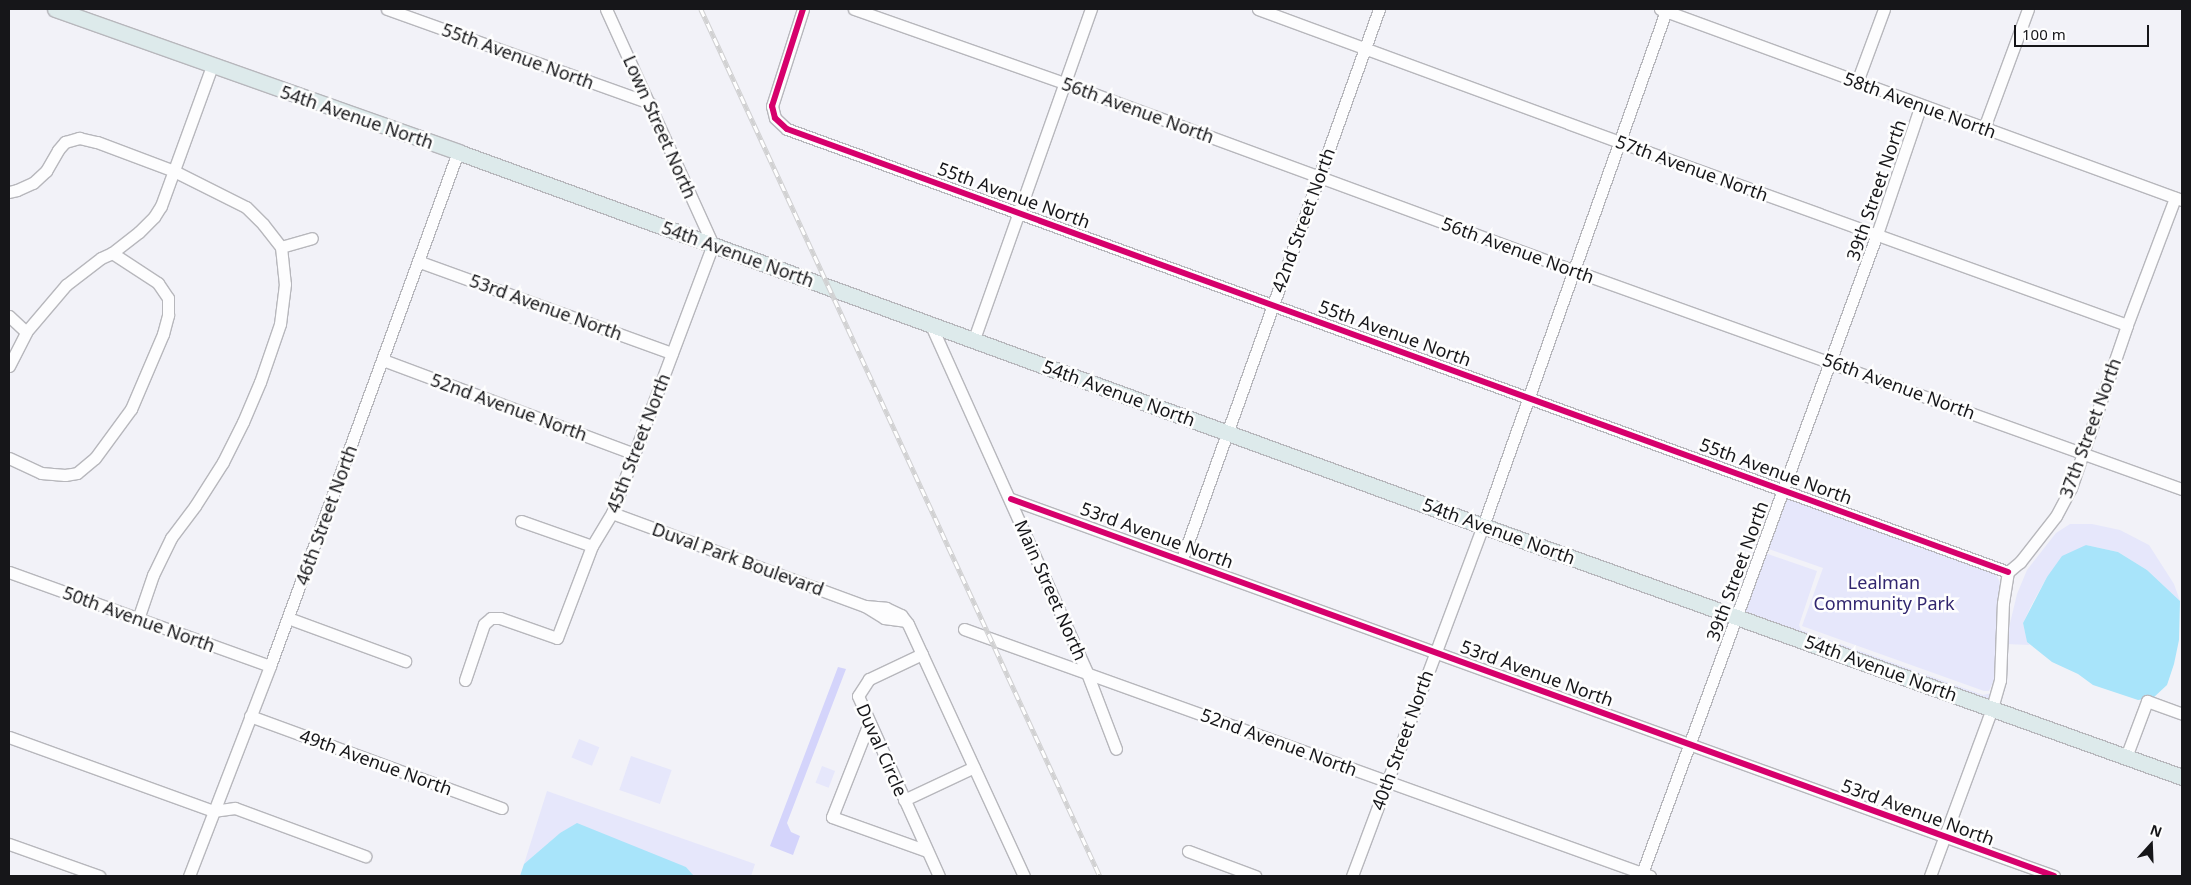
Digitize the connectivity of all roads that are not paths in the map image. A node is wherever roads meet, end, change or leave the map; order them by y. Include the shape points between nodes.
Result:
1 (55, 9) edge
2 (386, 9) edge
3 (606, 9) edge
4 (803, 9) edge
5 (854, 9) edge
6 (1091, 9) edge
7 (1258, 9) edge
8 (1379, 9) edge
9 (1884, 9) edge
10 (2028, 9) edge
11 (1662, 10) edge
12 (72, 12) edge
13 (1364, 48) junction
14 (212, 66) junction
15 (1064, 82) junction
16 (1858, 82) junction
17 (650, 103) junction
18 (1921, 105) junction
19 (1984, 128) junction
20 (1620, 142) junction
21 (458, 152) junction
22 (174, 171) junction
23 (1318, 176) junction
24 (9, 192) edge
25 (2178, 199) edge
26 (1018, 212) junction
27 (1877, 234) junction
28 (312, 238) dead end
29 (714, 245) junction
30 (280, 247) junction
31 (112, 253) junction
32 (420, 262) junction
33 (1575, 271) junction
34 (1273, 304) junction
35 (9, 316) edge
36 (930, 323) junction
37 (2127, 325) junction
38 (26, 332) junction
39 (974, 339) junction
40 (672, 352) junction
41 (383, 360) junction
42 (1830, 362) junction
43 (9, 366) edge
44 (1530, 397) junction
45 (1227, 433) junction
46 (2083, 452) junction
47 (635, 454) junction
48 (9, 458) edge
49 (1783, 489) junction
50 (2182, 489) edge
51 (1011, 499) junction
52 (612, 513) junction
53 (521, 521) dead end
54 (1483, 526) junction
55 (592, 546) junction
56 (1182, 559) junction
57 (9, 572) edge
58 (2008, 572) junction
59 (1737, 616) junction
60 (288, 618) junction
61 (138, 619) junction
62 (964, 629) dead end
63 (1435, 652) junction
64 (922, 654) junction
65 (405, 661) dead end
66 (270, 666) junction
67 (1087, 673) junction
68 (464, 680) dead end
69 (1992, 708) junction
70 (2182, 714) edge
71 (250, 716) junction
72 (868, 722) junction
73 (9, 736) edge
74 (1689, 745) junction
75 (1116, 749) dead end
76 (2126, 757) junction
77 (974, 767) junction
78 (2182, 777) edge
79 (1387, 781) junction
80 (904, 800) junction
81 (502, 808) dead end
82 (213, 811) junction
83 (1944, 837) junction
84 (9, 844) edge
85 (927, 851) junction
86 (1188, 851) dead end
87 (365, 856) dead end
88 (1644, 875) edge
89 (99, 876) edge
90 (188, 876) edge
91 (939, 876) edge
92 (1024, 876) edge
93 (1255, 876) edge
94 (1352, 876) edge
95 (1930, 876) edge
96 (2054, 876) edge

1 - 12 main road, 54th Avenue North
2 - 17 street, 55th Avenue North
3 - 17 street, Lown Street North
4 - 26 street, 55th Avenue North via 776,89 772,106 775,118 787,129 817,141
5 - 15 street, 56th Avenue North
6 - 15 street
7 - 13 street, 57th Avenue North
8 - 13 street, 42nd Street North
9 - 16 street
10 - 19 street
11 - 16 street, 58th Avenue North
11 - 20 street, 40th Street North
12 - 14 main road, 54th Avenue North
13 - 20 street, 57th Avenue North
13 - 23 street, 42nd Street North
14 - 21 main road, 54th Avenue North
14 - 22 street
15 - 23 street, 56th Avenue North
15 - 26 street
16 - 18 street, 58th Avenue North
17 - 29 street, Lown Street North
18 - 19 street, 58th Avenue North
18 - 27 street, 39th Street North
19 - 25 street, 58th Avenue North
20 - 27 street, 57th Avenue North
20 - 33 street, 40th Street North
21 - 29 main road, 54th Avenue North
21 - 32 street, 46th Street North
22 - 24 street via 79,138 65,142 46,171 32,182
22 - 30 street via 246,207
22 - 31 street via 154,217
23 - 33 street, 56th Avenue North
23 - 34 street, 42nd Street North
25 - 37 street, 37th Street North
26 - 34 street, 55th Avenue North
26 - 39 street
27 - 37 street, 57th Avenue North
27 - 42 street, 39th Street North
28 - 30 street
29 - 36 main road, 54th Avenue North
29 - 40 street, 45th Street North
30 - 61 street via 285,284 280,324 260,382 223,462 170,538
31 - 38 street via 66,285
31 - 48 street via 158,283 168,298 163,334 131,409 95,458 76,473 40,473
32 - 40 street, 53rd Avenue North
32 - 41 street, 46th Street North
33 - 42 street, 56th Avenue North
33 - 44 street, 40th Street North
34 - 44 street, 55th Avenue North
34 - 45 street, 42nd Street North
35 - 38 street
36 - 39 main road, 54th Avenue North
36 - 51 street, Main Street North
37 - 46 street, 37th Street North
38 - 43 street
39 - 45 main road, 54th Avenue North
40 - 47 street, 45th Street North
41 - 47 street, 52nd Avenue North
41 - 60 street, 46th Street North
42 - 46 street, 56th Avenue North
42 - 49 street, 39th Street North
44 - 49 street, 55th Avenue North
44 - 54 street, 40th Street North
45 - 54 main road, 54th Avenue North
45 - 56 street, 42nd Street North
46 - 50 street, 56th Avenue North
46 - 58 street, 37th Street North via 2071,488 2056,516 2020,562
47 - 52 street, 45th Street North
49 - 58 street, 55th Avenue North
49 - 59 street, 39th Street North
51 - 56 street, 53rd Avenue North
51 - 67 street, Main Street North
52 - 55 street, 45th Street North
52 - 64 street, Duval Park Boulevard via 865,606 886,608 907,622
53 - 55 street
54 - 59 main road, 54th Avenue North
54 - 63 street, 40th Street North
55 - 68 street, 45th Street North via 557,638 500,618 491,618 484,624
56 - 63 street, 53rd Avenue North
57 - 61 street, 50th Avenue North
58 - 69 street via 2002,619 2000,680
59 - 69 main road, 54th Avenue North
59 - 74 street, 39th Street North
60 - 65 street
60 - 66 street, 46th Street North
61 - 66 street, 50th Avenue North
62 - 67 street, 52nd Avenue North
63 - 74 street, 53rd Avenue North
63 - 79 street, 40th Street North
64 - 72 street, Duval Circle via 864,683 858,696
64 - 77 street
66 - 71 street, 46th Street North
67 - 75 street, Main Street North
67 - 79 street, 52nd Avenue North
69 - 76 main road, 54th Avenue North
69 - 83 street
70 - 76 street via 2147,701
71 - 81 street, 49th Avenue North
71 - 82 street, 46th Street North
72 - 80 street, Duval Circle
72 - 85 street via 832,817
73 - 82 street
74 - 83 street, 53rd Avenue North
74 - 88 street, 39th Street North
76 - 78 main road, 54th Avenue North
77 - 80 street
77 - 92 street
79 - 88 street, 52nd Avenue North
79 - 94 street, 40th Street North
80 - 85 street, Duval Circle
82 - 87 street via 235,808
82 - 90 street, 46th Street North
83 - 95 street
83 - 96 street, 53rd Avenue North
84 - 89 street
85 - 91 street, Duval Circle
86 - 93 street

